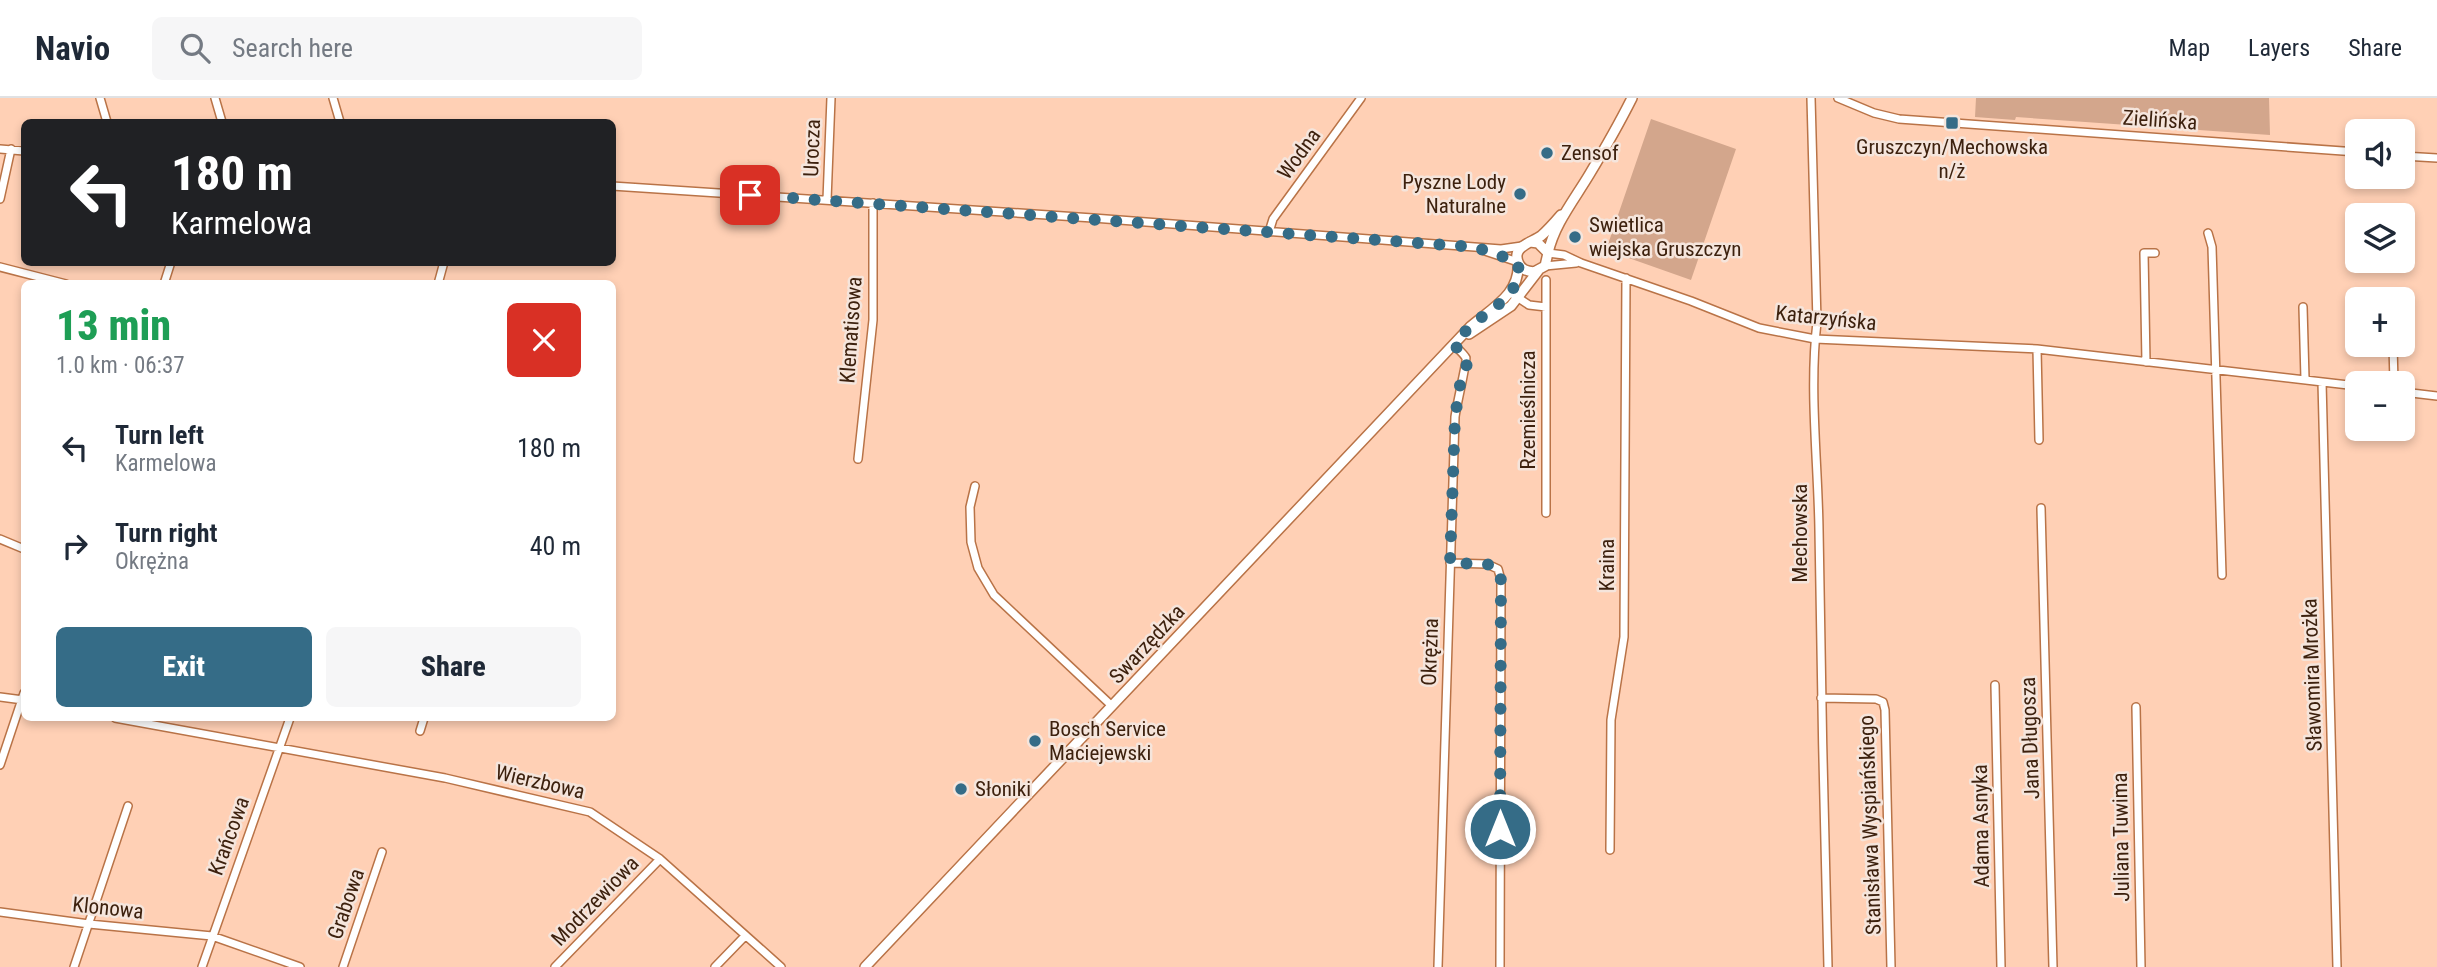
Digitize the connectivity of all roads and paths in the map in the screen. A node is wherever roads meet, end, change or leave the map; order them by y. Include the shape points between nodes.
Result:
1 (100, 98) edge
2 (215, 98) edge
3 (333, 98) edge
4 (831, 98) edge
5 (1361, 98) edge
6 (1632, 98) edge
7 (1811, 98) edge
8 (1838, 98) edge
9 (106, 119) edge
10 (221, 119) edge
11 (339, 119) edge
12 (0, 149) edge
13 (11, 149) junction
14 (21, 151) edge
15 (2345, 151) edge
16 (2415, 157) edge
17 (2437, 158) edge
18 (616, 186) edge
19 (0, 199) edge
20 (827, 200) junction
21 (873, 203) junction
22 (1568, 208) junction
23 (1269, 232) junction
24 (2208, 233) dead end
25 (1526, 244) junction
26 (1475, 247) junction
27 (1548, 253) junction
28 (2155, 253) dead end
29 (1518, 262) junction
30 (1581, 263) junction
31 (0, 267) edge
32 (1541, 268) junction
33 (1626, 278) junction
34 (50, 280) edge
35 (1546, 281) dead end
36 (1514, 295) junction
37 (1546, 307) junction
38 (2303, 307) dead end
39 (1815, 339) junction
40 (1454, 345) junction
41 (2037, 349) junction
42 (2146, 362) junction
43 (2215, 370) junction
44 (2305, 379) junction
45 (2322, 382) junction
46 (2345, 385) edge
47 (2415, 393) edge
48 (2437, 396) edge
49 (2039, 440) dead end
50 (858, 459) dead end
51 (975, 486) dead end
52 (2041, 508) dead end
53 (1546, 513) dead end
54 (0, 539) edge
55 (21, 548) edge
56 (1450, 563) junction
57 (2222, 575) dead end
58 (1995, 685) dead end
59 (0, 696) edge
60 (21, 698) edge
61 (1821, 698) junction
62 (21, 706) edge
63 (1112, 706) junction
64 (2136, 707) dead end
65 (132, 721) edge
66 (289, 721) edge
67 (423, 721) edge
68 (420, 731) dead end
69 (280, 748) junction
70 (0, 765) edge
71 (128, 807) dead end
72 (1610, 850) dead end
73 (382, 852) dead end
74 (660, 859) junction
75 (0, 912) edge
76 (89, 924) junction
77 (212, 936) junction
78 (745, 936) junction
79 (74, 967) edge
80 (202, 967) edge
81 (300, 967) edge
82 (343, 967) edge
83 (555, 967) edge
84 (715, 967) edge
85 (781, 967) edge
86 (865, 967) edge
87 (1438, 967) edge
88 (1500, 967) edge
89 (1828, 967) edge
90 (1891, 967) edge
91 (2001, 967) edge
92 (2053, 967) edge
93 (2141, 967) edge
94 (2337, 967) edge

1 - 9 street
2 - 10 street
3 - 11 street
4 - 20 street, Urocza
5 - 23 street, Wodna via 1273,219
6 - 22 street
7 - 39 street, Mechowska
8 - 15 street, Zielińska via 1899,119
12 - 13 street
13 - 14 street
13 - 19 street
16 - 17 street
18 - 20 street
20 - 21 street
21 - 23 street
21 - 50 street, Klematisowa via 873,320
22 - 25 street
22 - 27 street
23 - 26 street
24 - 43 street via 2213,247
25 - 26 street via 1501,249
25 - 27 street via 1538,243
25 - 29 street via 1518,253
26 - 29 street
27 - 30 street, Katarzyńska
27 - 32 street
28 - 42 street via 2144,253
29 - 32 street via 1526,271
29 - 36 street
30 - 32 street, Katarzyńska
30 - 33 street, Katarzyńska
31 - 34 street
32 - 36 street, Swarzędzka
33 - 39 street, Katarzyńska via 1759,328
33 - 72 street, Kraina via 1624,625 1610,732
35 - 37 street, Rzemieślnicza
36 - 37 street via 1529,305
36 - 40 street, Swarzędzka via 1470,327
37 - 53 street, Rzemieślnicza
38 - 44 street
39 - 41 street, Katarzyńska
39 - 61 street, Mechowska
40 - 56 street, Okrężna via 1467,364 1455,417
40 - 63 street, Swarzędzka
41 - 42 street, Katarzyńska
41 - 49 street
42 - 43 street, Katarzyńska
43 - 44 street, Katarzyńska
43 - 57 street
44 - 45 street, Katarzyńska
45 - 46 street, Katarzyńska
45 - 94 street, Sławomira Mrożka
47 - 48 street
51 - 63 street via 971,542 978,568 994,595
52 - 92 street, Jana Długosza
54 - 55 street
56 - 87 street, Okrężna
56 - 88 street via 1487,564 1498,569 1501,580
58 - 91 street, Adama Asnyka
59 - 60 street
61 - 89 street, Mechowska
61 - 90 street, Stanisława Wyspiańskiego via 1883,702
62 - 70 street
63 - 86 street, Swarzędzka
64 - 93 street, Juliana Tuwima
65 - 69 street, Wierzbowa
66 - 69 street, Krańcowa
67 - 68 street
69 - 74 street, Wierzbowa via 445,778 590,812
69 - 77 street, Krańcowa
71 - 76 street
73 - 82 street, Grabowa
74 - 78 street, Wierzbowa
74 - 83 street, Modrzewiowa
75 - 76 street, Klonowa
76 - 77 street, Klonowa
76 - 79 street
77 - 80 street, Krańcowa
77 - 81 street, Klonowa
78 - 84 street
78 - 85 street, Wierzbowa

